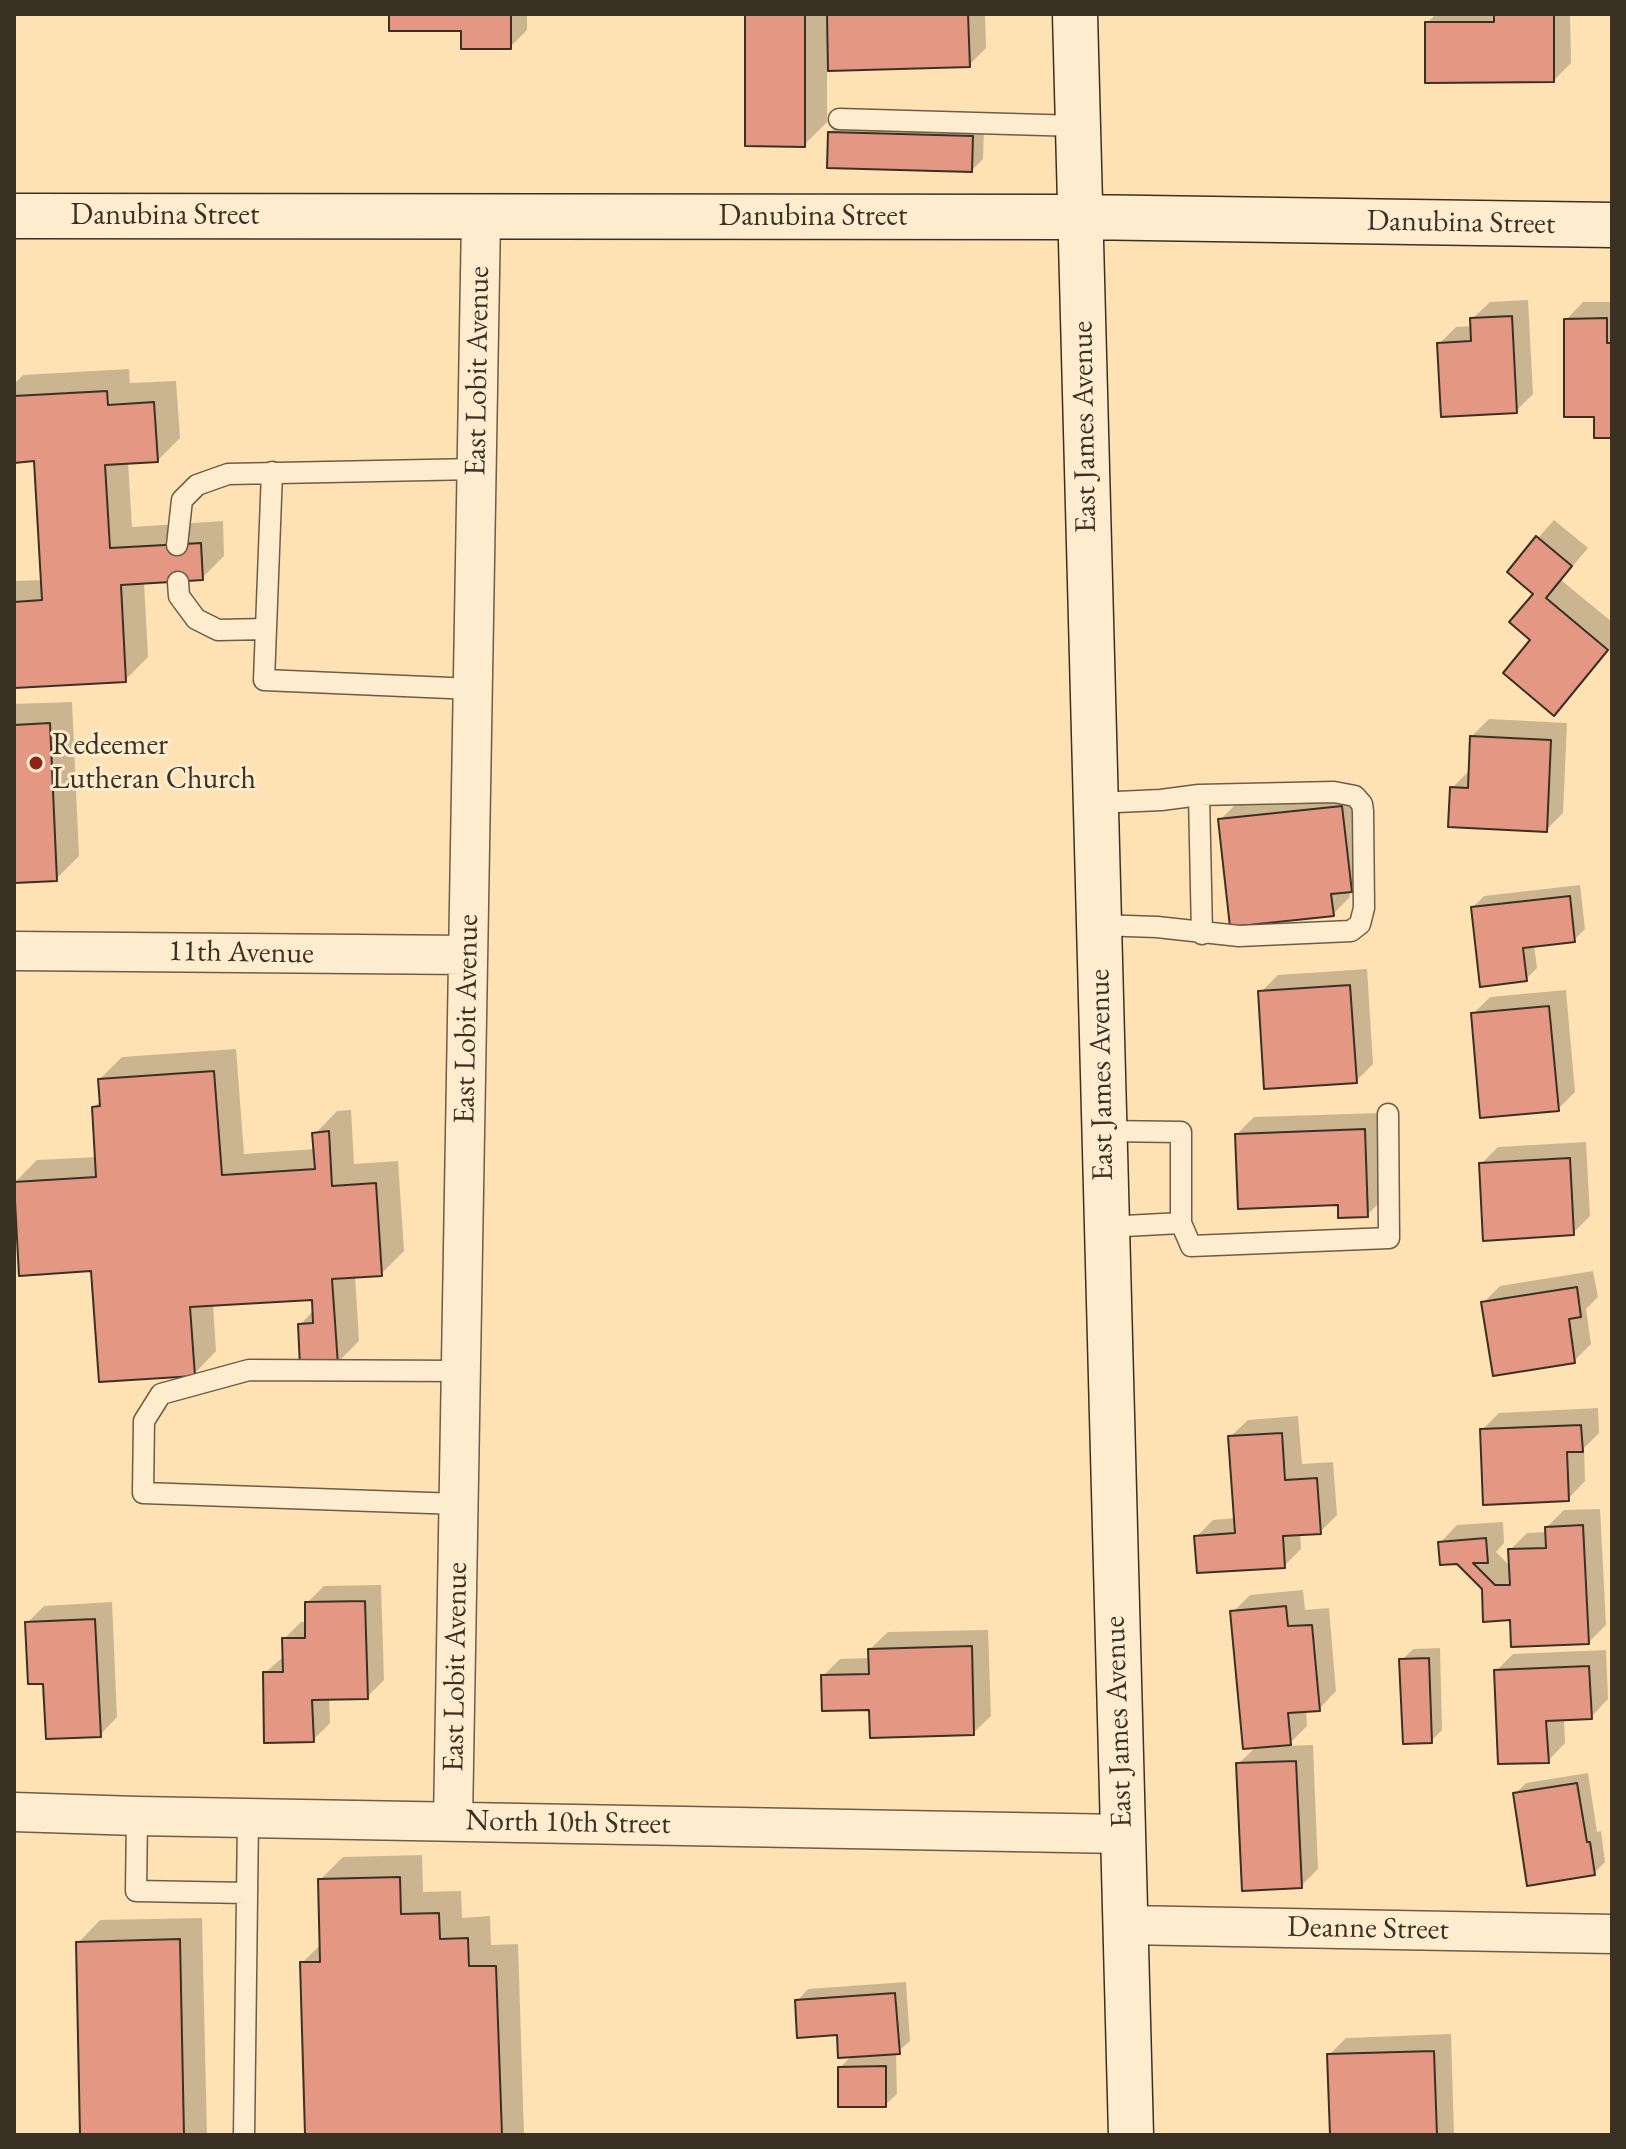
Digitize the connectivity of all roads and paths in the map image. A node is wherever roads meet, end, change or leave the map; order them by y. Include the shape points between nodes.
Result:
1 (1075, 14) edge
2 (839, 119) dead end
3 (1078, 126) junction
4 (14, 216) edge
5 (481, 217) junction
6 (1080, 217) junction
7 (1612, 225) edge
8 (477, 469) junction
9 (272, 472) junction
10 (177, 545) dead end
11 (178, 582) dead end
12 (266, 629) junction
13 (473, 689) junction
14 (1199, 795) junction
15 (1095, 803) junction
16 (1098, 925) junction
17 (1202, 934) junction
18 (14, 951) edge
19 (468, 955) junction
20 (1388, 1114) dead end
21 (1104, 1131) junction
22 (1181, 1223) junction
23 (1106, 1227) junction
24 (461, 1371) junction
25 (459, 1504) junction
26 (14, 1812) edge
27 (137, 1816) junction
28 (248, 1818) junction
29 (453, 1821) junction
30 (1122, 1834) junction
31 (247, 1893) junction
32 (1125, 1925) junction
33 (1612, 1934) edge
34 (244, 2135) edge
35 (1131, 2135) edge

1 - 3 street, East James Avenue
2 - 3 lane
3 - 6 street, East James Avenue
4 - 5 street, Danubina Street
5 - 6 street, Danubina Street
5 - 8 street, East Lobit Avenue
6 - 7 street, Danubina Street
6 - 15 street, East James Avenue
8 - 9 lane
8 - 13 street, East Lobit Avenue
9 - 10 lane via 228,474 197,485 182,500
9 - 12 lane
11 - 12 lane via 179,596 196,619 218,630
12 - 13 lane via 264,680
13 - 19 street, East Lobit Avenue
14 - 15 lane
14 - 17 lane
14 - 17 lane via 1347,793 1360,799 1363,811 1364,908 1357,928 1344,933
15 - 16 street, East James Avenue
16 - 17 lane
16 - 21 street, East James Avenue
18 - 19 street, 11th Avenue
19 - 24 street, East Lobit Avenue
20 - 22 lane via 1389,1238 1191,1246
21 - 22 lane via 1181,1132
21 - 23 street, East James Avenue
22 - 23 lane
23 - 30 street, East James Avenue
24 - 25 street, East Lobit Avenue
24 - 25 lane via 249,1370 161,1394 144,1421 143,1493
25 - 29 street, East Lobit Avenue
26 - 27 street, North 10th Street
27 - 28 street, North 10th Street
27 - 31 lane via 136,1891
28 - 29 street, North 10th Street
28 - 31 lane
29 - 30 street, North 10th Street
30 - 32 street, East James Avenue
31 - 34 lane
32 - 33 street, Deanne Street
32 - 35 street, East James Avenue

